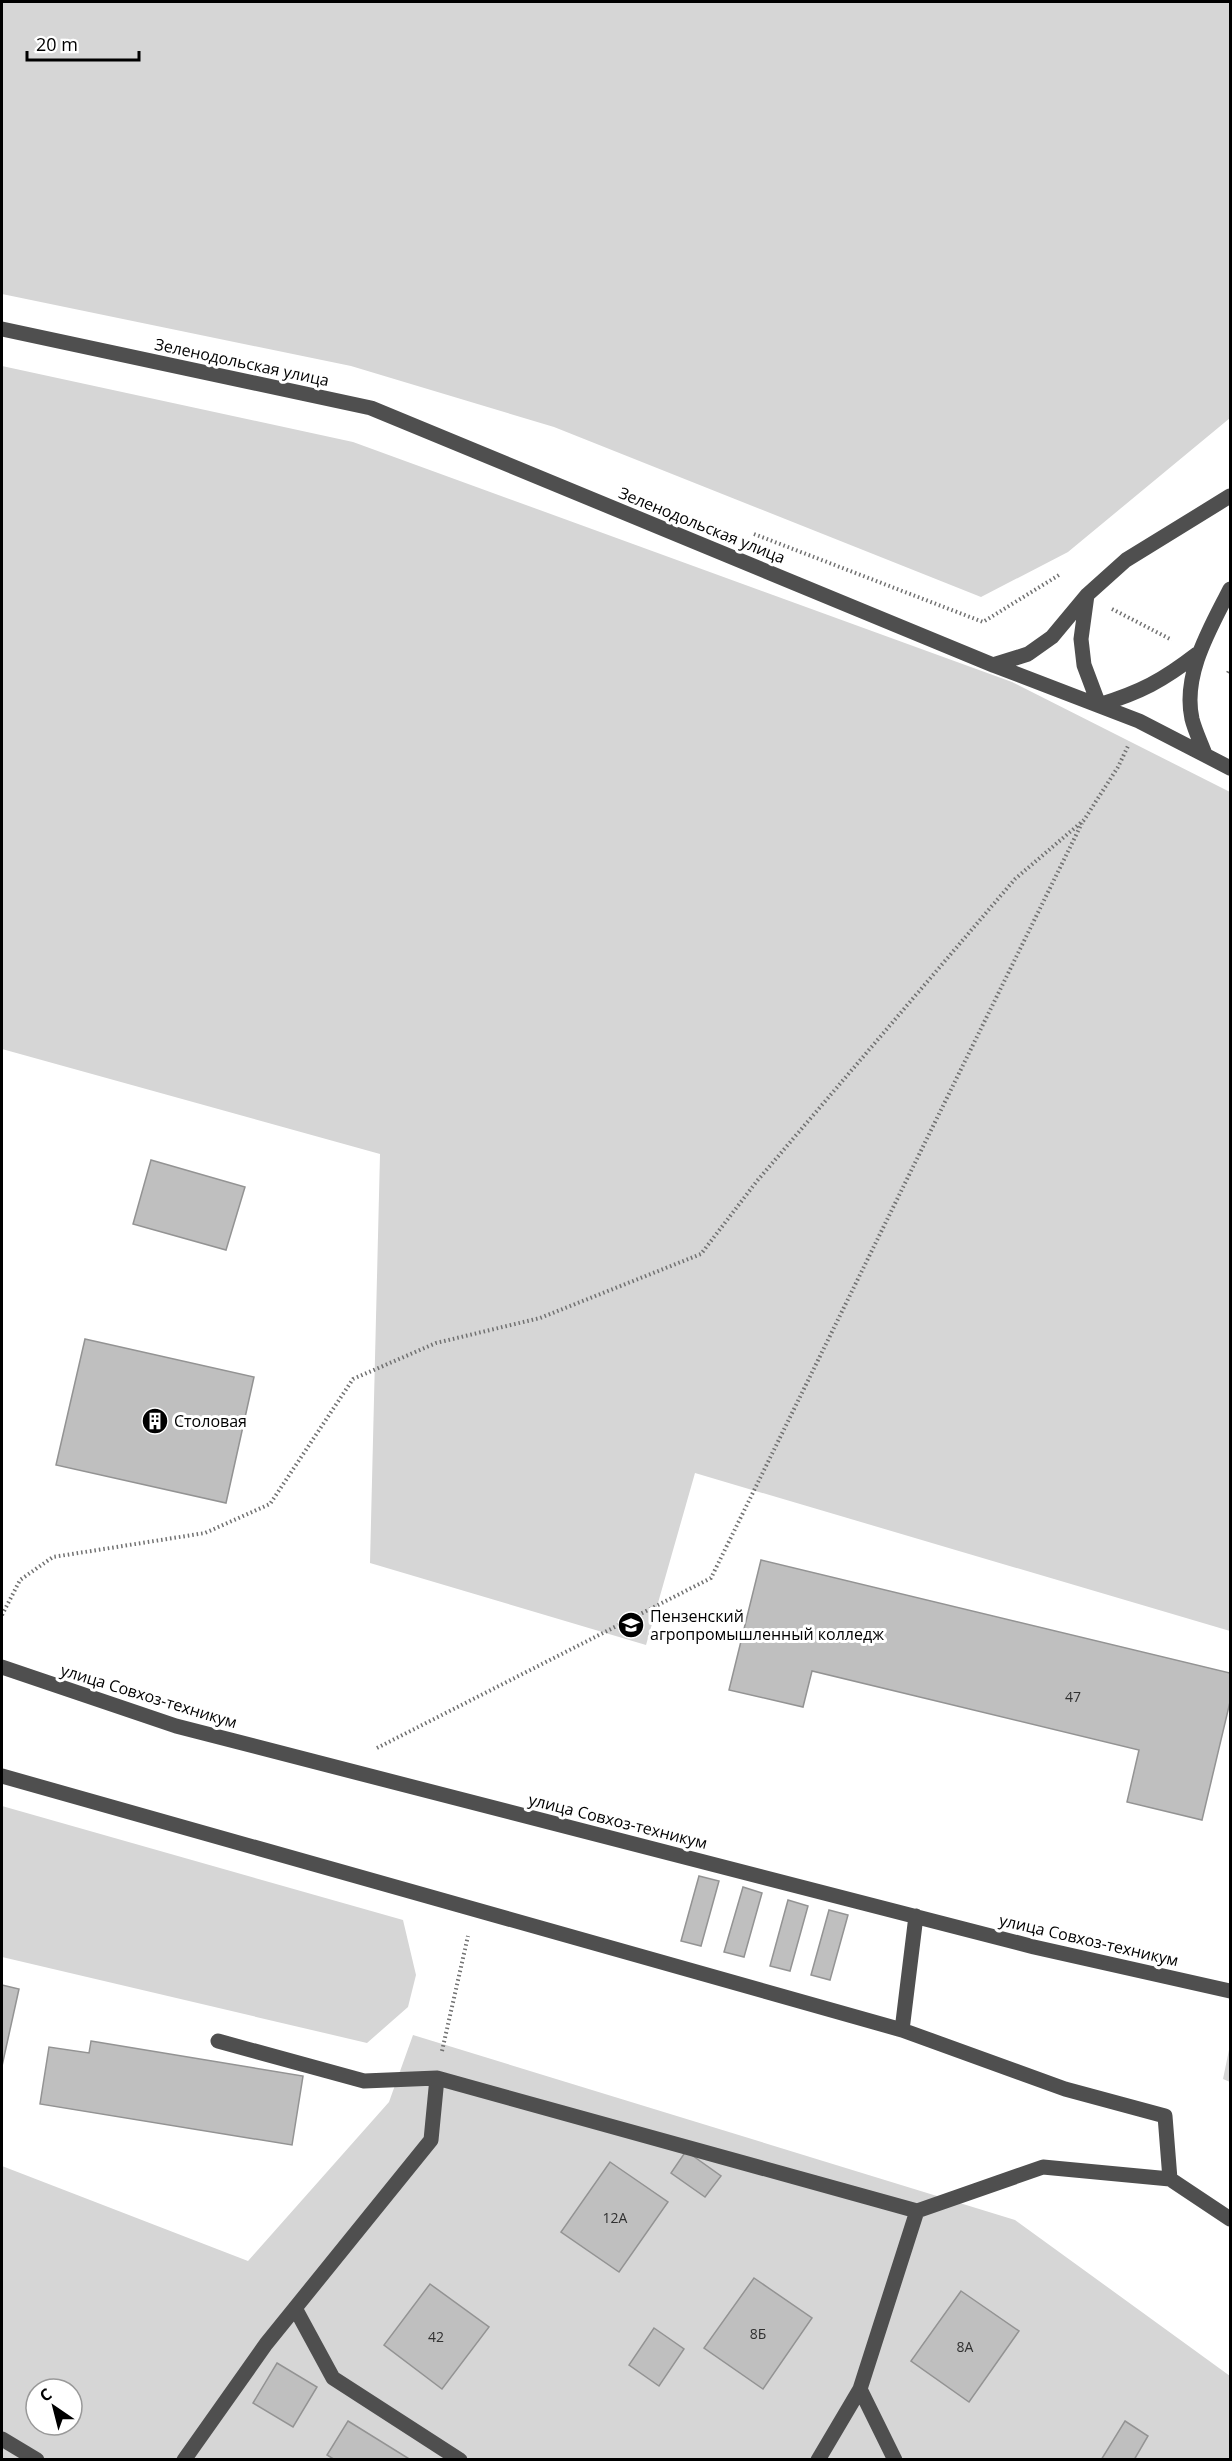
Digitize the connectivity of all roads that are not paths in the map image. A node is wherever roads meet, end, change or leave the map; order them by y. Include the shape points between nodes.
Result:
1 (2, 329) edge
2 (1230, 496) edge
3 (1230, 589) edge
4 (1087, 594) junction
5 (1197, 654) junction
6 (993, 664) junction
7 (1099, 705) junction
8 (1205, 754) junction
9 (1230, 768) edge
10 (2, 1667) edge
11 (2, 1776) edge
12 (916, 1916) junction
13 (1230, 1991) edge
14 (902, 2030) junction
15 (218, 2041) dead end
16 (437, 2078) junction
17 (1170, 2179) junction
18 (917, 2211) junction
19 (1230, 2219) edge
20 (295, 2308) junction
21 (860, 2389) junction
22 (2, 2439) edge
23 (37, 2460) edge
24 (184, 2460) edge
25 (460, 2460) edge
26 (818, 2460) edge
27 (895, 2460) edge

1 - 6 street, Зеленодольская улица via 372,408
2 - 4 street via 1126,560
3 - 5 street
4 - 6 street via 1052,637 1028,654
4 - 7 street via 1081,639 1084,665
5 - 7 street via 1135,693
5 - 8 street via 1192,718
6 - 7 street, Зеленодольская улица
7 - 8 street, Зеленодольская улица
8 - 9 street, Зеленодольская улица
10 - 12 street, улица Совхоз-техникум via 176,1726
11 - 14 street
12 - 13 street, улица Совхоз-техникум
12 - 14 street
14 - 17 street via 1065,2089 1165,2116
15 - 16 street via 364,2081
16 - 18 street
16 - 20 street via 431,2140
17 - 18 street via 1044,2167
17 - 19 street
18 - 21 street
20 - 24 street
20 - 25 street via 333,2378
21 - 26 street
21 - 27 street
22 - 23 street

